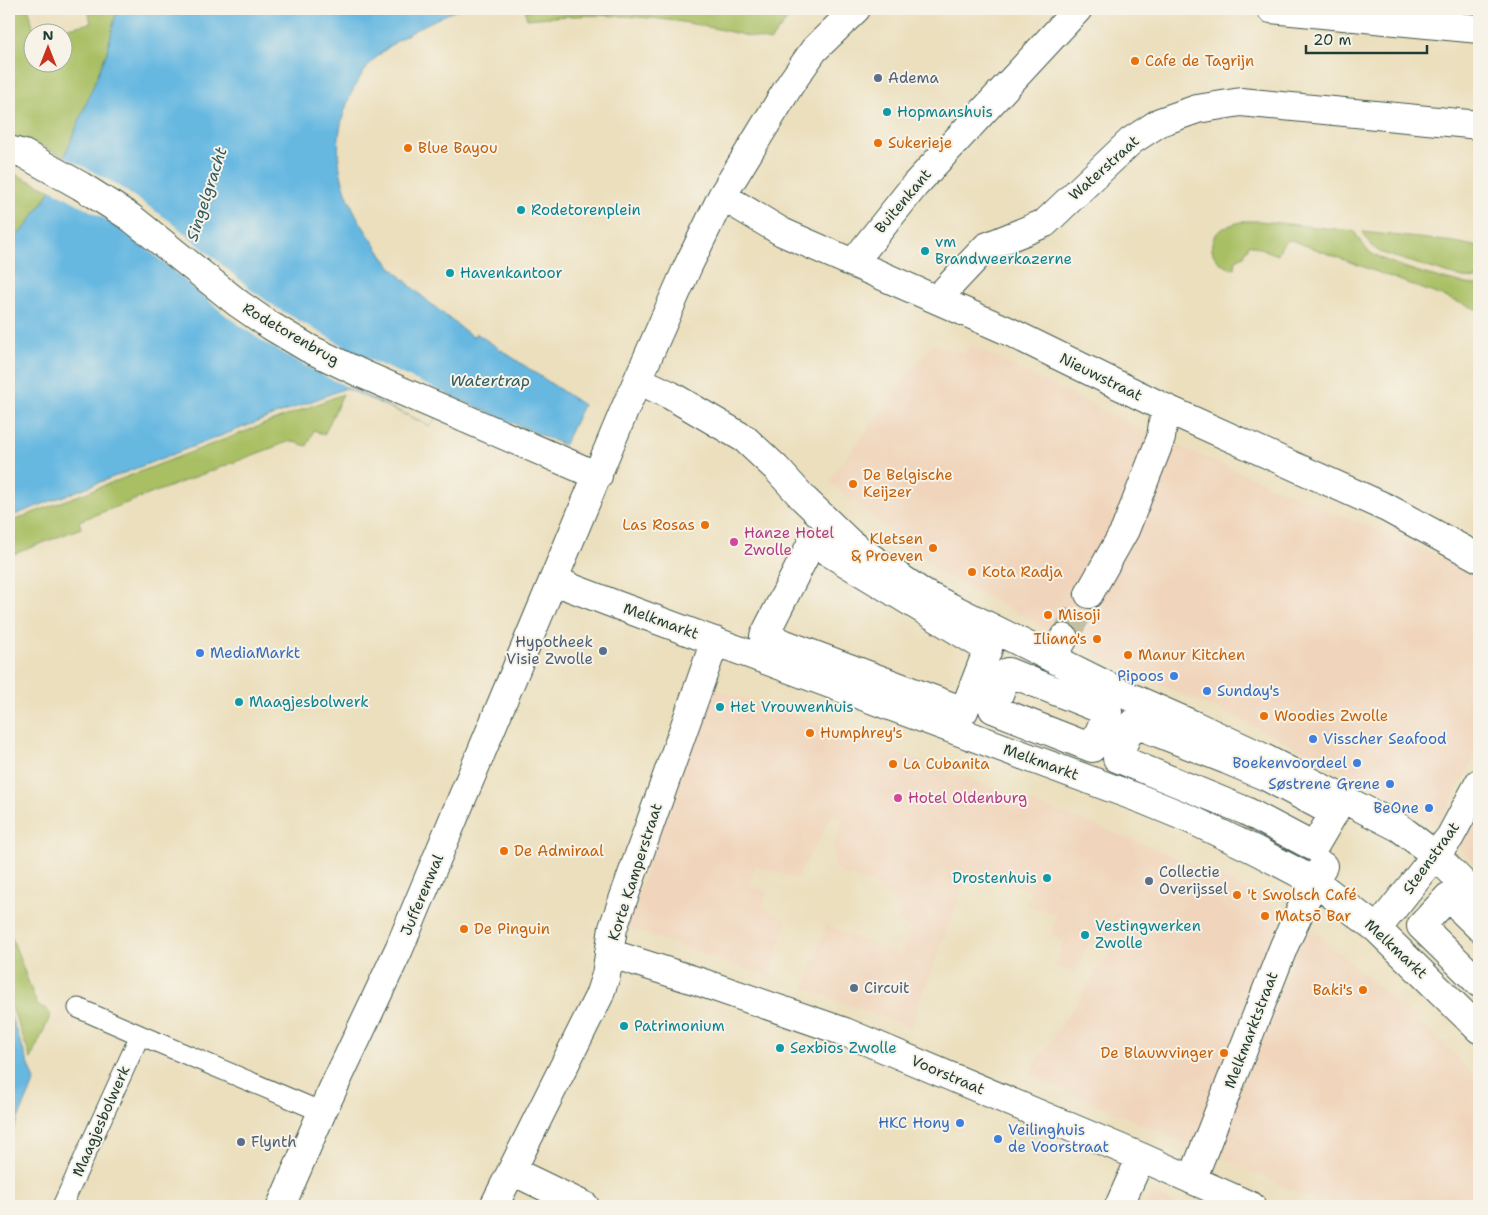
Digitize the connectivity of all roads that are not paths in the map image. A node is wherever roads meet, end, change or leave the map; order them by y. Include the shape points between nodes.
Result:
1 (1078, 9) edge
2 (1271, 9) edge
3 (846, 18) edge
4 (1479, 29) edge
5 (1479, 125) edge
6 (16, 152) edge
7 (722, 196) junction
8 (853, 263) junction
9 (937, 299) junction
10 (638, 380) junction
11 (1165, 408) junction
12 (598, 476) junction
13 (812, 542) joint
14 (1479, 558) edge
15 (554, 579) junction
16 (1089, 594) tunnel mouth
17 (715, 641) junction
18 (1133, 722) joint
19 (1479, 783) edge
20 (1358, 807) junction
21 (1435, 856) junction
22 (1314, 881) junction
23 (1479, 899) edge
24 (1479, 927) edge
25 (1377, 929) junction
26 (609, 953) junction
27 (1479, 982) edge
28 (78, 1008) dead end
29 (1479, 1030) edge
30 (140, 1035) junction
31 (322, 1112) junction
32 (1153, 1162) junction
33 (512, 1171) junction
34 (1192, 1180) junction
35 (62, 1206) edge
36 (281, 1206) edge
37 (494, 1206) edge
38 (585, 1206) edge
39 (1119, 1206) edge
40 (1251, 1206) edge

1 - 8 street, Buitenkant via 915,185
2 - 4 street
3 - 7 street via 814,50 791,83
5 - 9 street, Waterstraat via 1241,102 1197,109 1160,122 1131,142 1045,223 986,247
6 - 12 street, Rodetorenbrug via 81,186 130,217 215,286 308,348 440,409
7 - 8 street, Nieuwstraat via 782,232
7 - 10 street
8 - 9 street, Nieuwstraat
9 - 11 street, Nieuwstraat
10 - 12 street
10 - 20 street via 745,439 851,544 924,594 1058,648 1128,696 1254,753
11 - 14 street, Nieuwstraat via 1387,508
11 - 16 street via 1161,438 1125,530
12 - 15 street
13 - 13 street via 988,649 964,711 764,636
15 - 17 street, Melkmarkt
15 - 31 street, Jufferenwal via 399,949
17 - 22 street, Melkmarkt via 1141,799 1192,820
17 - 26 street, Korte Kamperstraat via 613,928
18 - 18 street via 1117,758 1246,811 1314,847 1334,813 1267,778
19 - 21 street, Steenstraat via 1450,837
20 - 21 street via 1400,828
20 - 22 street, Melkmarktstraat
21 - 23 street
21 - 25 street, Steenstraat
22 - 25 street, Melkmarkt
22 - 34 street, Melkmarktstraat via 1284,946
24 - 27 street via 1448,897 1421,926
25 - 29 street, Melkmarkt
26 - 32 street, Voorstraat via 845,1032
26 - 33 street, Korte Kamperstraat via 599,996
28 - 30 lane
30 - 31 lane
30 - 35 lane, Maagjesbolwerk
31 - 36 street, Jufferenwal
32 - 34 street, Voorstraat
32 - 39 street
33 - 37 street, Korte Kamperstraat
33 - 38 street
34 - 40 street, Voorstraat

